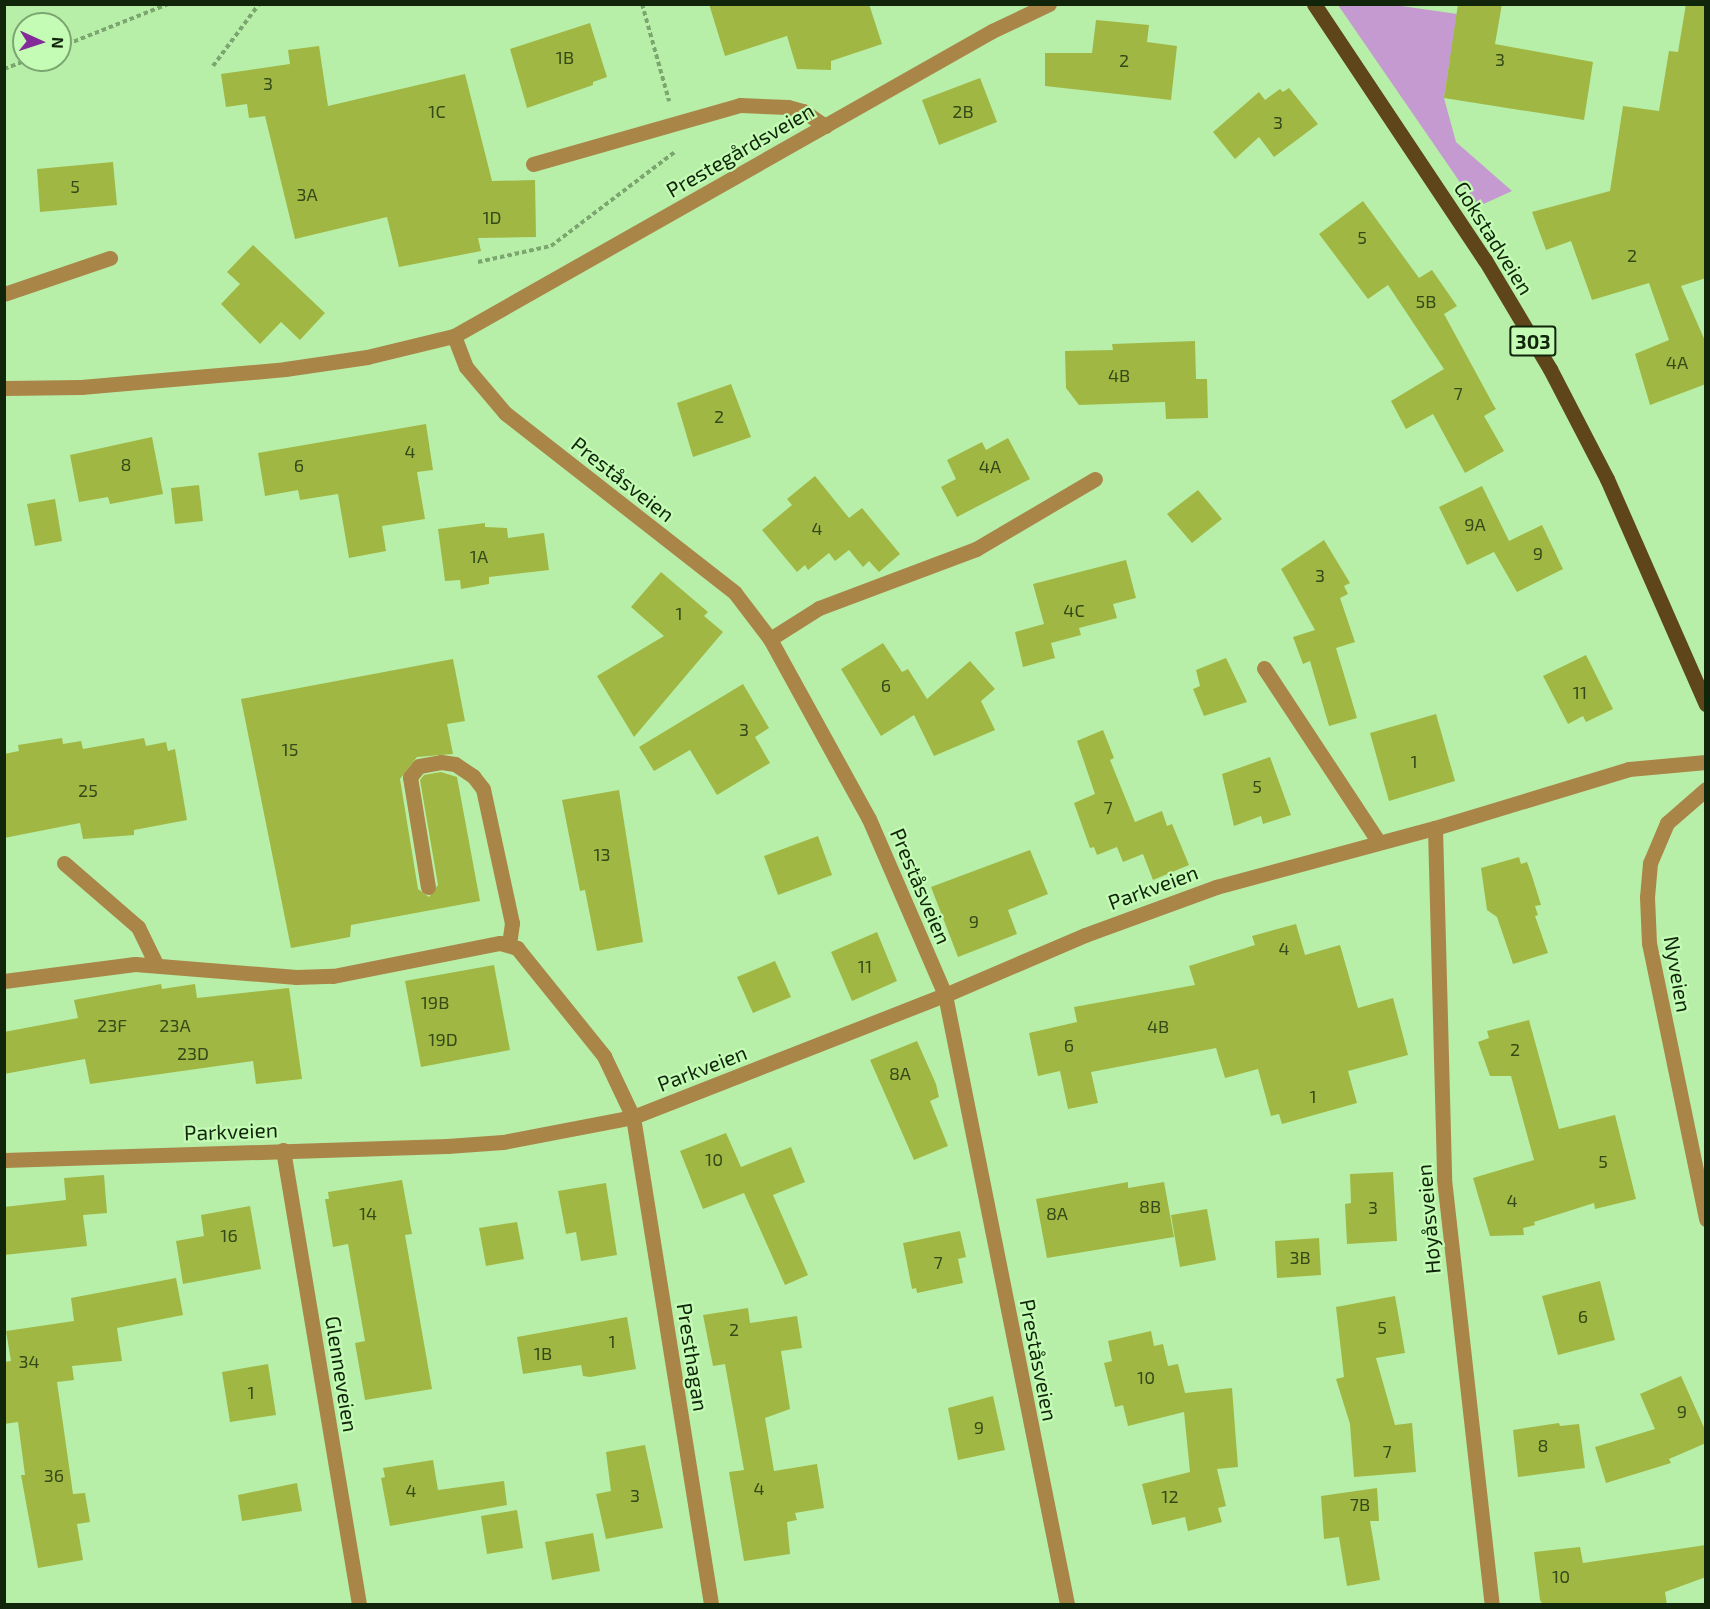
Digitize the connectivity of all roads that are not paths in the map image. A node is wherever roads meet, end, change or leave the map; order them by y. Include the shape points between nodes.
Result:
1 (1049, 4) edge
2 (1314, 4) edge
3 (825, 126) junction
4 (532, 164) dead end
5 (110, 258) dead end
6 (4, 294) edge
7 (454, 336) junction
8 (4, 388) edge
9 (1095, 479) dead end
10 (770, 639) junction
11 (1264, 668) dead end
12 (1706, 704) edge
13 (1706, 762) edge
14 (1706, 789) edge
15 (1435, 828) junction
16 (1378, 841) junction
17 (64, 863) dead end
18 (428, 887) dead end
19 (509, 944) junction
20 (156, 964) junction
21 (4, 981) edge
22 (945, 995) junction
23 (633, 1117) junction
24 (283, 1150) junction
25 (4, 1160) edge
26 (1706, 1219) edge
27 (359, 1605) edge
28 (711, 1605) edge
29 (1067, 1605) edge
30 (1492, 1605) edge

1 - 3 street, Prestegårdsveien via 992,31
2 - 12 main road, Gokstadveien / 303 via 1479,251 1550,369 1606,479
3 - 4 street via 803,111 767,104 740,105
3 - 7 street, Prestegårdsveien
5 - 6 street
7 - 8 street, Prestegårdsveien via 367,357 285,369 81,387
7 - 10 street, Preståsveien via 466,367 505,413 735,593
9 - 10 street via 976,549 819,608
10 - 22 street, Preståsveien via 869,819
11 - 16 street
13 - 15 street, Parkveien via 1629,769
14 - 26 street, Nyveien via 1666,823 1650,863 1647,897 1649,943
15 - 16 street, Parkveien
15 - 30 street, Høyåsveien via 1444,1179
16 - 22 street, Parkveien via 1216,887 1085,935
17 - 20 street via 138,927
18 - 19 street via 410,777 419,766 455,764 473,776 483,789 512,923
19 - 20 street via 333,976 296,978
19 - 23 street, Presthagan via 604,1056
20 - 21 street via 81,969
22 - 23 street, Parkveien
22 - 29 street, Preståsveien
23 - 24 street, Parkveien via 503,1142
23 - 28 street, Presthagan
24 - 25 street, Parkveien
24 - 27 street, Glenneveien

